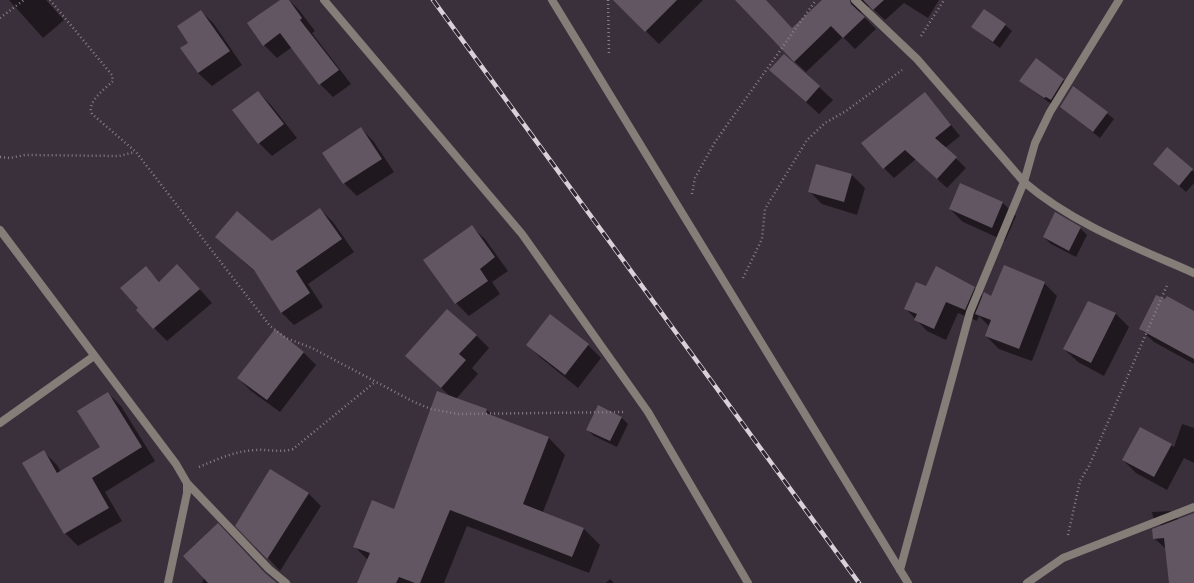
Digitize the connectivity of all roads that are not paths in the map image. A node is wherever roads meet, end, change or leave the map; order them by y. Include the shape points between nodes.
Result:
1 (324, 0) edge
2 (552, 0) edge
3 (855, 0) edge
4 (1120, 0) edge
5 (1024, 182) junction
6 (0, 230) edge
7 (1194, 273) edge
8 (94, 356) junction
9 (0, 423) edge
10 (187, 483) junction
11 (1194, 507) edge
12 (900, 570) junction
13 (168, 583) edge
14 (286, 583) edge
15 (748, 583) edge
16 (908, 583) edge
17 (1027, 583) edge

1 - 15 street via 522,234 648,412
2 - 12 street
3 - 5 street via 911,52
4 - 5 street via 1041,129
5 - 7 street via 1042,197 1111,237
5 - 12 street via 970,312
6 - 8 street
8 - 9 street
8 - 10 street
10 - 13 street
10 - 14 street via 269,569
11 - 17 street via 1063,558
12 - 16 street

